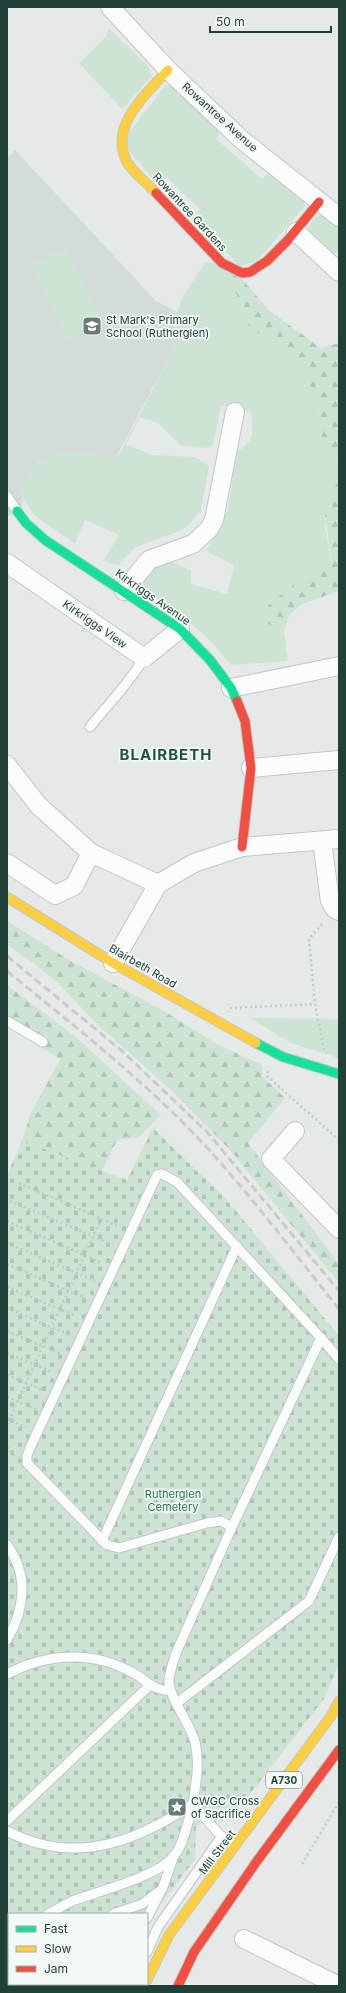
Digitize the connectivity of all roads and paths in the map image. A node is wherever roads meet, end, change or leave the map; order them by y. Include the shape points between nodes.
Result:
1 (110, 7) edge
2 (168, 70) junction
3 (319, 202) junction
4 (339, 217) edge
5 (296, 232) junction
6 (339, 272) edge
7 (235, 412) dead end
8 (7, 496) edge
9 (17, 511) joint
10 (7, 563) edge
11 (124, 591) junction
12 (180, 629) junction
13 (144, 658) junction
14 (339, 666) edge
15 (231, 688) junction
16 (90, 727) dead end
17 (339, 760) edge
18 (7, 765) edge
19 (251, 768) junction
20 (331, 840) edge
21 (242, 847) junction
22 (91, 853) junction
23 (7, 863) edge
24 (158, 884) junction
25 (7, 897) edge
26 (337, 910) edge
27 (113, 963) junction
28 (315, 1004) junction
29 (229, 1008) dead end
30 (7, 1021) edge
31 (43, 1042) dead end
32 (270, 1050) junction
33 (327, 1070) junction
34 (339, 1074) edge
35 (295, 1131) dead end
36 (339, 1140) edge
37 (19, 1183) dead end
38 (10, 1201) dead end
39 (100, 1219) junction
40 (7, 1221) edge
41 (339, 1229) edge
42 (131, 1232) junction
43 (93, 1236) junction
44 (7, 1243) edge
45 (111, 1244) dead end
46 (237, 1246) junction
47 (84, 1254) junction
48 (102, 1263) dead end
49 (7, 1264) edge
50 (76, 1272) junction
51 (106, 1285) junction
52 (7, 1287) edge
53 (68, 1290) junction
54 (85, 1298) dead end
55 (7, 1308) edge
56 (59, 1309) junction
57 (76, 1316) dead end
58 (51, 1328) junction
59 (7, 1331) edge
60 (69, 1335) dead end
61 (321, 1338) junction
62 (42, 1346) junction
63 (7, 1353) edge
64 (72, 1358) junction
65 (339, 1359) edge
66 (34, 1364) junction
67 (52, 1372) dead end
68 (7, 1375) edge
69 (26, 1382) junction
70 (44, 1390) dead end
71 (7, 1397) edge
72 (17, 1401) junction
73 (36, 1409) dead end
74 (8, 1419) edge
75 (7, 1425) edge
76 (26, 1427) dead end
77 (232, 1526) junction
78 (339, 1537) edge
79 (102, 1541) junction
80 (7, 1545) edge
81 (7, 1640) edge
82 (7, 1674) edge
83 (150, 1685) junction
84 (171, 1691) junction
85 (339, 1701) edge
86 (177, 1703) junction
87 (339, 1750) edge
88 (339, 1802) edge
89 (193, 1804) junction
90 (334, 1811) junction
91 (339, 1814) edge
92 (7, 1821) edge
93 (10, 1833) edge
94 (222, 1836) junction
95 (241, 1845) junction
96 (175, 1855) junction
97 (302, 1864) dead end
98 (165, 1881) junction
99 (50, 1913) edge
100 (116, 1913) edge
101 (148, 1916) edge
102 (244, 1939) dead end
103 (148, 1950) edge
104 (148, 1978) edge
105 (178, 1986) edge
106 (339, 1986) edge

1 - 2 street, Rowantree Avenue
2 - 3 street, Rowantree Avenue via 242,140
2 - 5 main road, Rowantree Gardens via 129,115 122,140 127,162 222,263 236,272 251,272
3 - 4 street, Rowantree Avenue
3 - 5 main road, Rowantree Gardens
5 - 6 street
7 - 11 street via 214,520 209,529 193,544 149,560
8 - 9 lane
9 - 11 main road, Kirkriggs Avenue via 45,540
10 - 13 street, Kirkriggs View
11 - 12 main road, Kirkriggs Avenue
12 - 13 street
12 - 15 main road, Kirkriggs Avenue via 210,660
13 - 16 lane via 131,679
14 - 15 street
15 - 19 main road, Kirkriggs Avenue via 245,721
17 - 19 street
18 - 22 street via 38,805
19 - 21 main road, Kirkriggs Avenue
20 - 21 street
20 - 26 street via 330,901
21 - 24 street via 194,863
22 - 23 street via 74,886 55,895
22 - 24 street
24 - 27 street
25 - 27 main road, Blairbeth Road
26 - 28 path via 309,939
27 - 32 main road, Blairbeth Road via 197,1009 231,1031
28 - 29 path
28 - 33 path
30 - 31 lane
32 - 33 main road, Blairbeth Road via 283,1057
32 - 36 path via 267,1076
33 - 34 main road, Blairbeth Road
35 - 41 street via 271,1159
37 - 39 path
38 - 43 path
39 - 42 path
39 - 43 path
40 - 47 path
42 - 46 lane via 157,1176 162,1174 177,1182
42 - 51 lane
43 - 45 path
43 - 47 path
44 - 50 path
46 - 61 lane
46 - 79 lane
47 - 48 path
47 - 50 path
49 - 53 path
50 - 51 path
50 - 53 path
51 - 64 lane
52 - 56 path
53 - 54 path
53 - 56 path
55 - 58 path
56 - 57 path
56 - 58 path
58 - 60 path
58 - 62 path
59 - 62 path
61 - 65 lane
61 - 77 lane
62 - 64 path
62 - 66 path
63 - 66 path
64 - 79 lane via 26,1456 27,1463
66 - 67 path
66 - 69 path
68 - 69 path
69 - 70 path
69 - 72 path
71 - 72 path
72 - 73 path
72 - 74 path
74 - 75 path
74 - 76 path
77 - 79 lane via 221,1521 207,1522 119,1548 112,1548
77 - 84 lane via 176,1653 169,1682
78 - 86 lane via 309,1601
80 - 81 lane via 18,1564 23,1593 17,1623
82 - 83 lane via 35,1661 73,1656 112,1664 134,1673
83 - 84 lane via 158,1690
83 - 92 lane
84 - 86 lane
85 - 95 main road, Mill Street / A730
86 - 89 lane via 195,1742 198,1772
87 - 105 main road, A730 via 263,1847 194,1952
88 - 90 path
89 - 93 lane via 138,1835 98,1847 53,1846
89 - 94 lane
89 - 96 lane
90 - 91 path
90 - 97 path
94 - 95 lane via 226,1842
94 - 103 lane via 158,1927
95 - 104 main road, Mill Street / A730 via 169,1935
96 - 98 lane
96 - 99 lane via 148,1874 70,1902
98 - 100 lane via 153,1897 142,1904
98 - 101 lane
102 - 106 street

